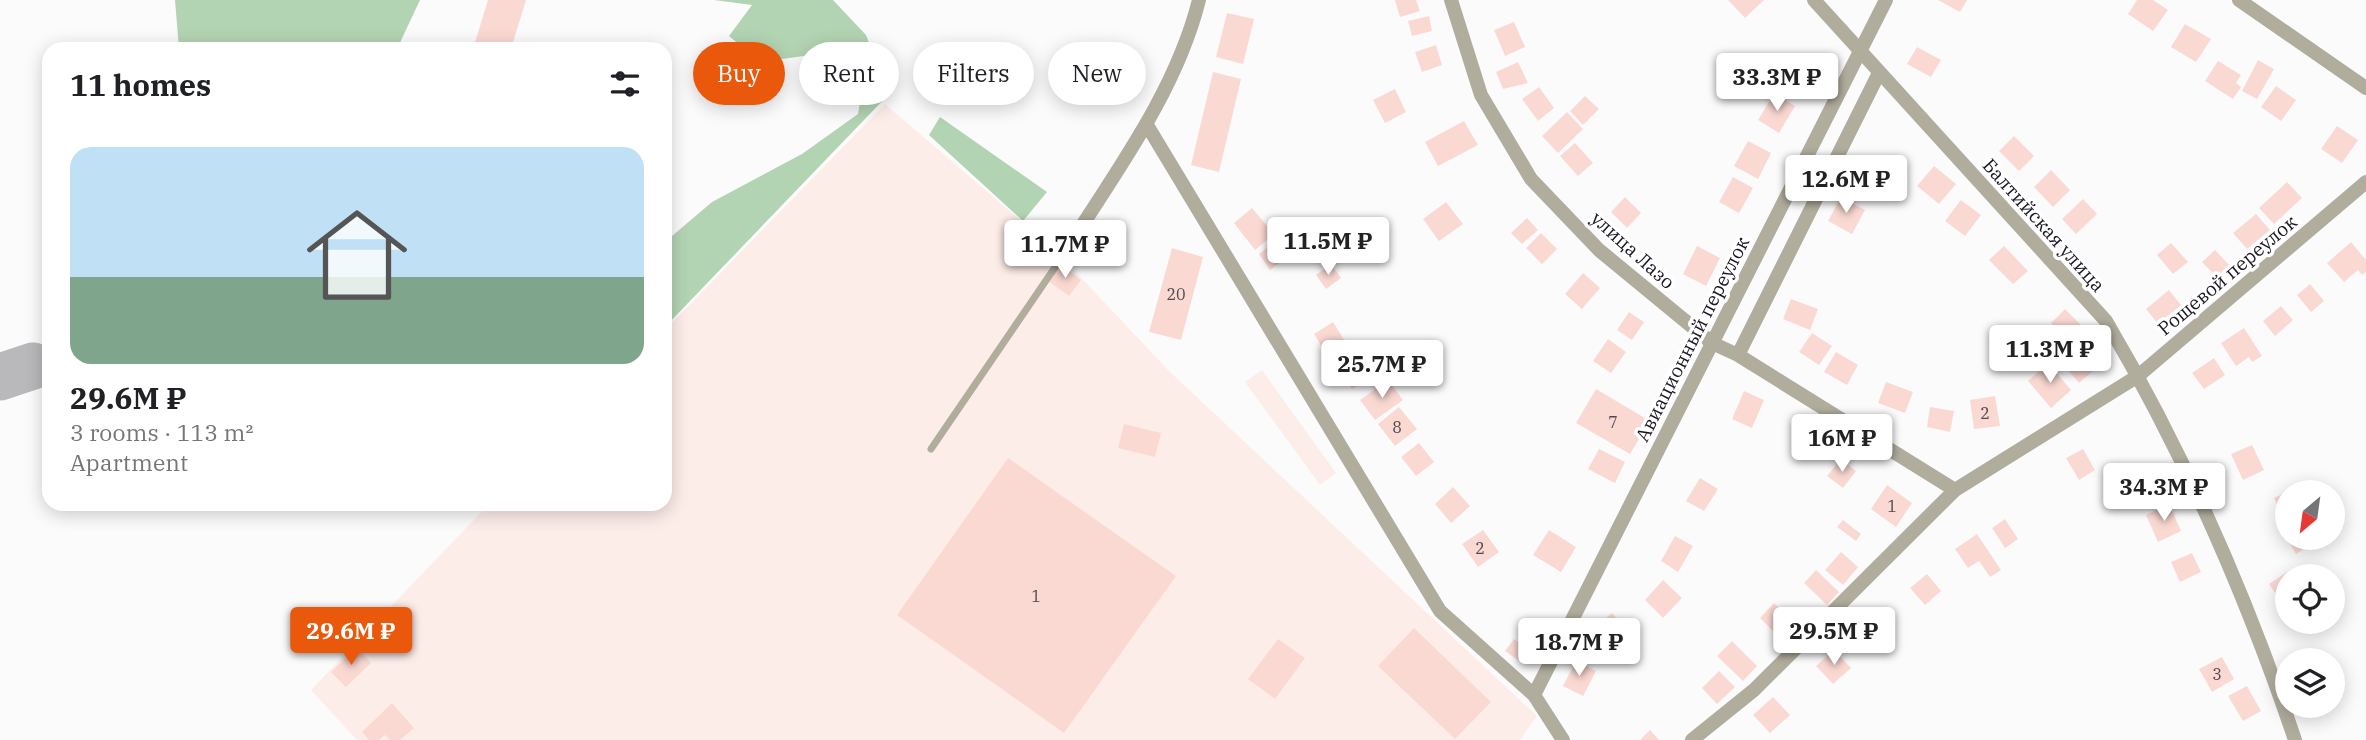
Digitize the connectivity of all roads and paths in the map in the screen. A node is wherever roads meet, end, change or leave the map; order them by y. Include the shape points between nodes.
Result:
1 (1199, 0) edge
2 (1451, 0) edge
3 (1814, 0) edge
4 (1886, 0) edge
5 (2239, 0) edge
6 (1859, 50) junction
7 (1879, 72) junction
8 (2366, 88) edge
9 (1147, 125) junction
10 (2366, 183) edge
11 (1062, 257) joint
12 (1712, 343) junction
13 (1738, 355) junction
14 (2138, 376) junction
15 (931, 449) dead end
16 (1955, 490) junction
17 (1534, 695) junction
18 (1563, 740) edge
19 (1692, 740) edge
20 (2295, 740) edge

1 - 9 street via 1190,33
2 - 12 street, улица Лазо via 1481,95 1531,179 1599,250
3 - 6 street, Балтийская улица
4 - 6 street, Авиационный переулок
5 - 8 street
6 - 7 street, Балтийская улица
6 - 12 street, Авиационный переулок
7 - 13 street
7 - 14 street, Балтийская улица via 2106,321
9 - 11 street
9 - 17 street via 1440,611
10 - 14 street, Рощевой переулок
11 - 15 lane
12 - 13 street, улица Лазо
12 - 17 street, Авиационный переулок
13 - 16 street, улица Лазо
14 - 16 street, Рощевой переулок
14 - 20 street, Балтийская улица via 2231,568
16 - 19 street, Рощевой переулок via 1754,690
17 - 18 street

